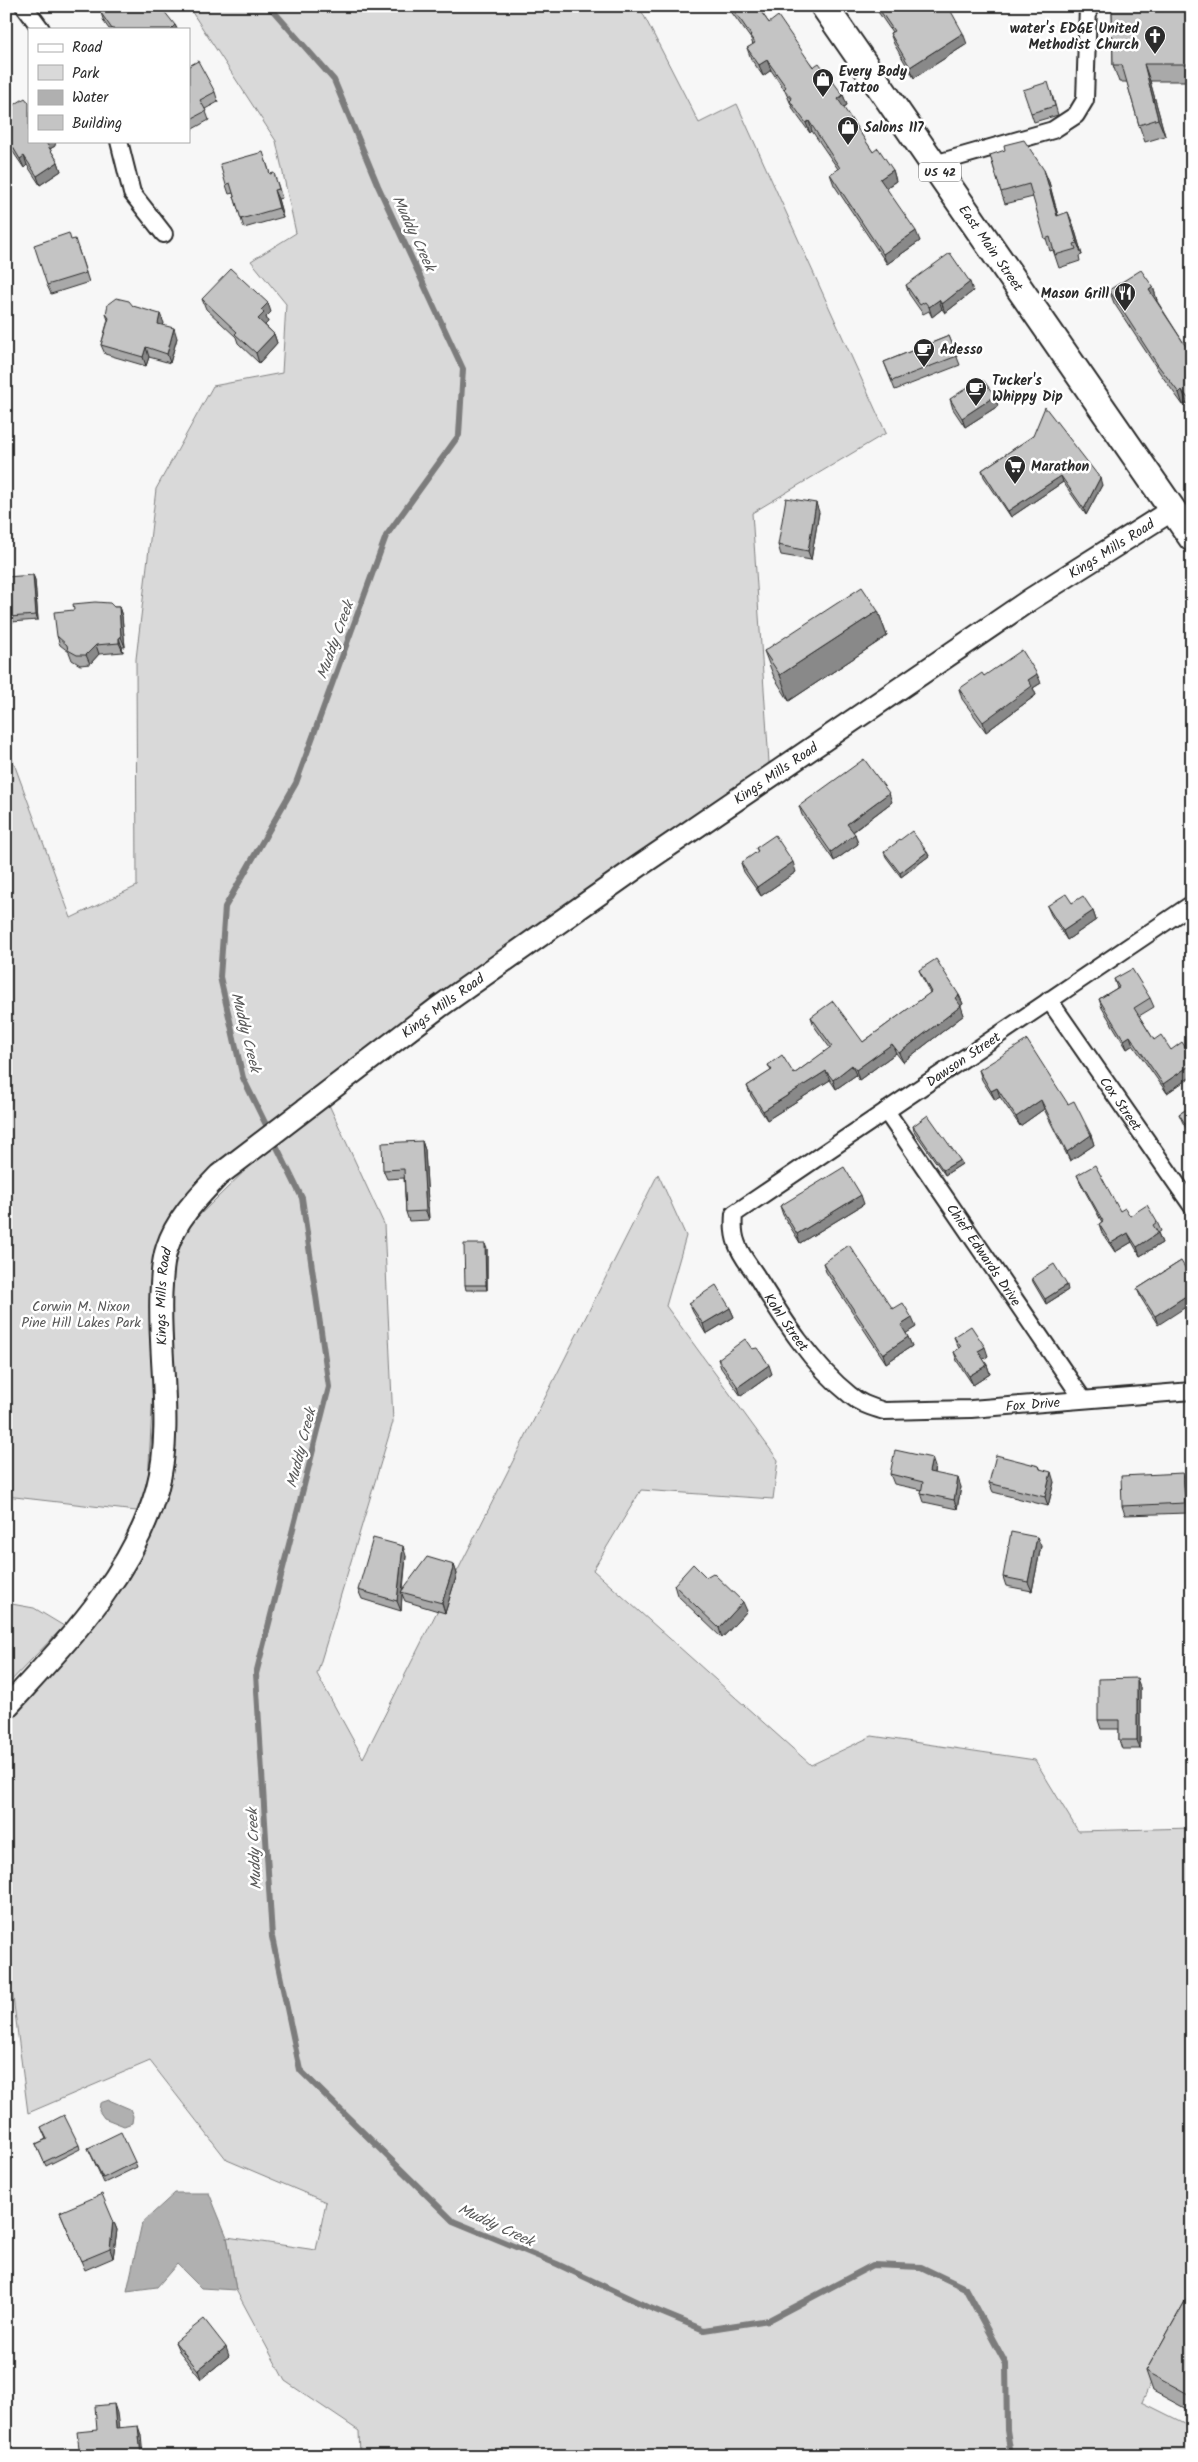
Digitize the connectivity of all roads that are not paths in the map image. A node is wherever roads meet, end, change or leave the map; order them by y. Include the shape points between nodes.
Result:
1 (24, 6) edge
2 (824, 6) edge
3 (1088, 6) edge
4 (40, 28) edge
5 (119, 142) edge
6 (934, 164) junction
7 (164, 234) dead end
8 (1172, 510) junction
9 (1192, 538) edge
10 (1192, 904) edge
11 (1049, 1000) junction
12 (886, 1110) junction
13 (1192, 1206) edge
14 (734, 1214) joint
15 (1192, 1391) edge
16 (1082, 1398) junction
17 (874, 1408) joint
18 (6, 1708) edge

1 - 4 street
2 - 6 main road, East Main Street / US 42
3 - 6 street via 1085,100 1076,116 1053,130
5 - 7 street via 132,193
6 - 8 main road, East Main Street / US 42
8 - 9 main road, East Main Street / US 42
8 - 18 street, Kings Mills Road via 1031,599 639,866 439,1007 219,1175 177,1226 163,1265 160,1311 162,1458 157,1487 144,1526 113,1582 74,1632
10 - 11 street, Dawson Street
11 - 12 street, Dawson Street
11 - 13 street, Cox Street
12 - 14 street, Dawson Street
12 - 16 street, Chief Edwards Drive
14 - 17 street, Kohl Street via 738,1247 777,1310 828,1375 850,1396
15 - 16 street, Fox Drive
16 - 17 street, Fox Drive via 971,1409 884,1411

